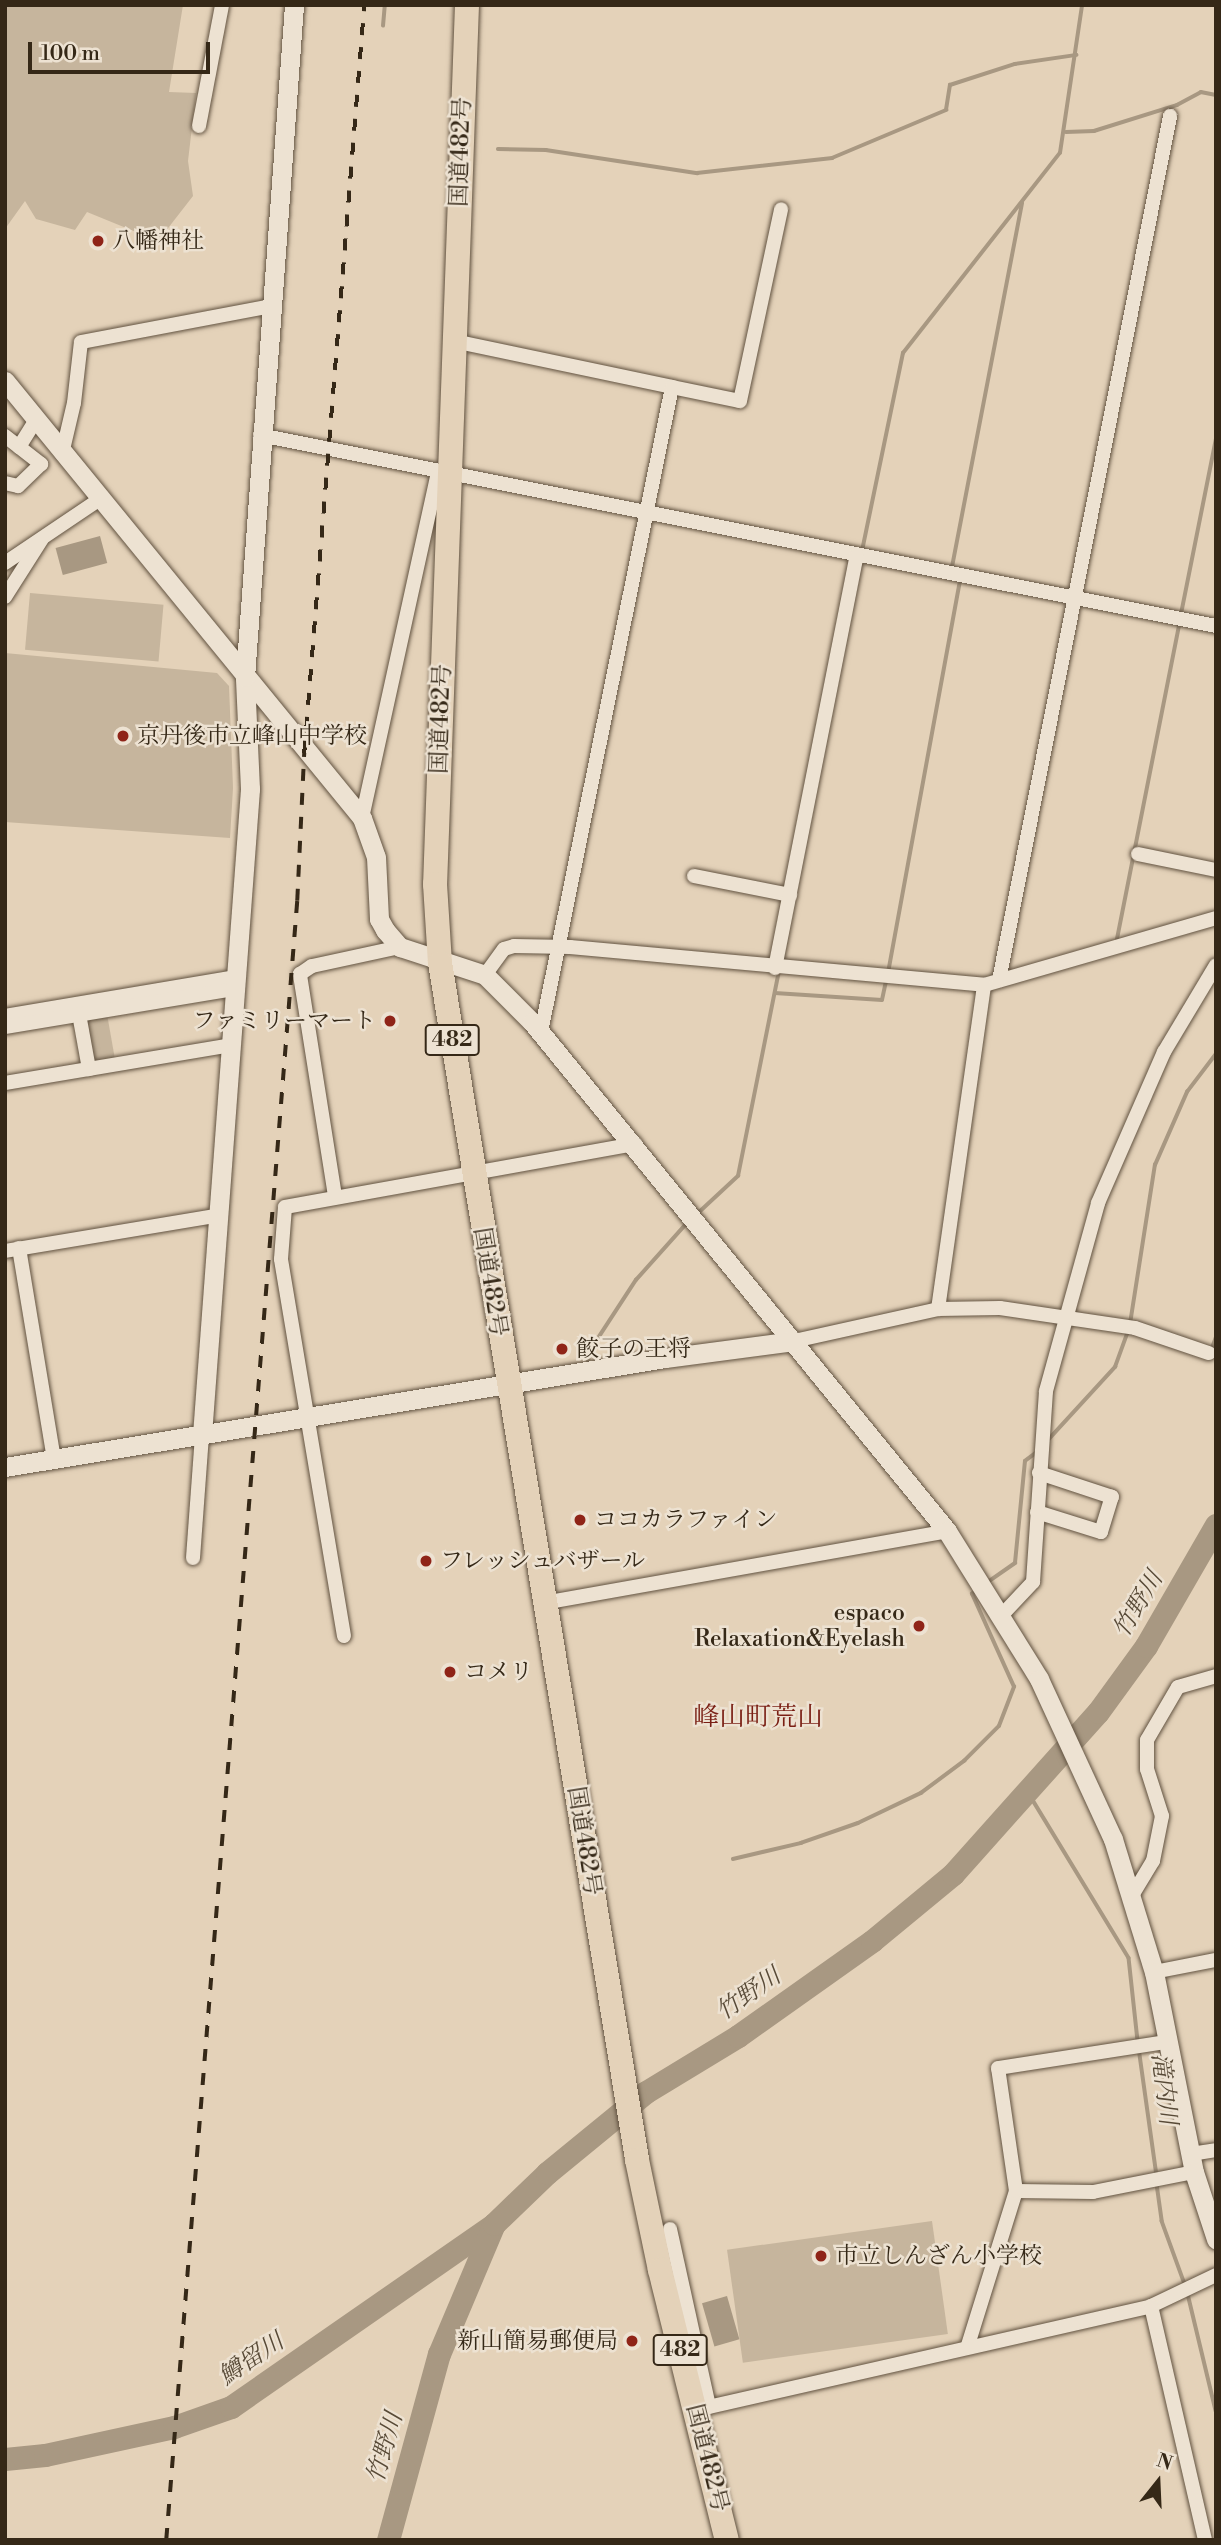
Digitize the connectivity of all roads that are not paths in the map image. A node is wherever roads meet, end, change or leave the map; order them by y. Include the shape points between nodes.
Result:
1 (222, 5) edge
2 (294, 5) edge
3 (467, 5) edge
4 (1170, 116) dead end
5 (198, 126) dead end
6 (781, 209) dead end
7 (271, 306) junction
8 (454, 341) junction
9 (5, 381) edge
10 (672, 387) junction
11 (35, 421) junction
12 (260, 435) junction
13 (5, 436) edge
14 (19, 447) junction
15 (62, 454) junction
16 (444, 473) junction
17 (5, 483) edge
18 (100, 499) junction
19 (644, 510) junction
20 (48, 531) junction
21 (857, 555) junction
22 (5, 563) edge
23 (5, 597) edge
24 (1075, 598) junction
25 (1216, 626) edge
26 (246, 677) junction
27 (362, 818) junction
28 (1138, 854) dead end
29 (1216, 870) edge
30 (694, 876) dead end
31 (790, 895) junction
32 (1216, 918) edge
33 (400, 947) junction
34 (558, 949) junction
35 (440, 963) junction
36 (1216, 965) edge
37 (775, 968) junction
38 (485, 975) junction
39 (235, 983) junction
40 (991, 983) junction
41 (79, 1014) junction
42 (5, 1016) edge
43 (5, 1027) edge
44 (541, 1032) junction
45 (231, 1045) junction
46 (89, 1069) junction
47 (5, 1083) edge
48 (635, 1144) junction
49 (472, 1173) junction
50 (335, 1196) junction
51 (219, 1215) junction
52 (12, 1250) edge
53 (938, 1309) junction
54 (1065, 1316) junction
55 (794, 1341) junction
56 (1209, 1353) dead end
57 (507, 1384) junction
58 (307, 1419) junction
59 (202, 1435) junction
60 (54, 1459) junction
61 (5, 1467) edge
62 (1039, 1473) junction
63 (1037, 1512) junction
64 (947, 1531) junction
65 (193, 1558) dead end
66 (544, 1603) junction
67 (1001, 1616) junction
68 (344, 1636) dead end
69 (1216, 1676) edge
70 (1133, 1894) junction
71 (1216, 1960) edge
72 (1154, 1972) junction
73 (1166, 2042) junction
74 (1216, 2150) edge
75 (1193, 2163) junction
76 (1016, 2191) junction
77 (670, 2229) dead end
78 (1216, 2239) edge
79 (1216, 2275) edge
80 (1151, 2306) junction
81 (968, 2346) junction
82 (702, 2408) junction
83 (727, 2540) edge
84 (1205, 2540) edge

1 - 5 street
2 - 7 street
3 - 8 highway, 国道482号 / 482
4 - 24 street
6 - 10 street via 740,401
7 - 12 street
7 - 15 street via 81,342
8 - 10 street
8 - 16 highway, 国道482号 / 482
9 - 11 street
10 - 19 street
11 - 14 street
11 - 15 street
12 - 16 street
12 - 26 street
13 - 14 street
14 - 17 street via 41,464 18,486
15 - 18 street
16 - 19 street
16 - 27 street
16 - 35 highway, 国道482号 / 482 via 435,884
18 - 20 street
18 - 26 street
19 - 21 street
19 - 34 street
20 - 22 street
20 - 23 street
21 - 24 street
21 - 31 street
24 - 25 street
24 - 40 street
26 - 27 street
26 - 39 street via 250,789
27 - 33 street via 376,857 379,919
28 - 29 street
30 - 31 street
31 - 37 street
32 - 40 street
33 - 35 street
33 - 50 street via 312,966 300,974
34 - 37 street
34 - 38 street via 504,949
34 - 44 street
35 - 38 street
35 - 49 highway, 国道482号 / 482
36 - 54 street via 1164,1052 1098,1203
37 - 40 street
38 - 44 street
39 - 41 street
39 - 42 street
39 - 45 street
40 - 53 street
41 - 43 street
41 - 46 street
44 - 48 street
45 - 46 street
45 - 51 street
46 - 47 street
48 - 49 street
48 - 55 street
49 - 50 street
49 - 57 highway, 国道482号 / 482
50 - 58 street via 285,1207 281,1259
51 - 52 street
51 - 59 street
52 - 60 street
53 - 54 street via 1000,1308
53 - 55 street
54 - 56 street via 1135,1328
54 - 62 street via 1046,1391
55 - 57 street
55 - 64 street
57 - 58 street
57 - 66 highway, 国道482号 / 482
58 - 59 street
58 - 68 street
59 - 60 street
59 - 65 street
60 - 61 street
62 - 63 street
62 - 63 street via 1112,1497 1101,1532
63 - 67 street via 1033,1582
64 - 66 street
64 - 67 street
66 - 82 highway, 国道482号 / 482 via 637,2160
67 - 70 street via 1044,1688
69 - 70 street via 1178,1687 1147,1740 1147,1769 1162,1815 1153,1861
70 - 72 street
71 - 72 street
72 - 73 street
73 - 75 street
73 - 76 street via 998,2068
74 - 75 street
75 - 76 street via 1093,2192
75 - 78 street
76 - 81 street
77 - 82 street
79 - 80 street
80 - 81 street
80 - 84 street
81 - 82 street
82 - 83 highway, 国道482号 / 482

